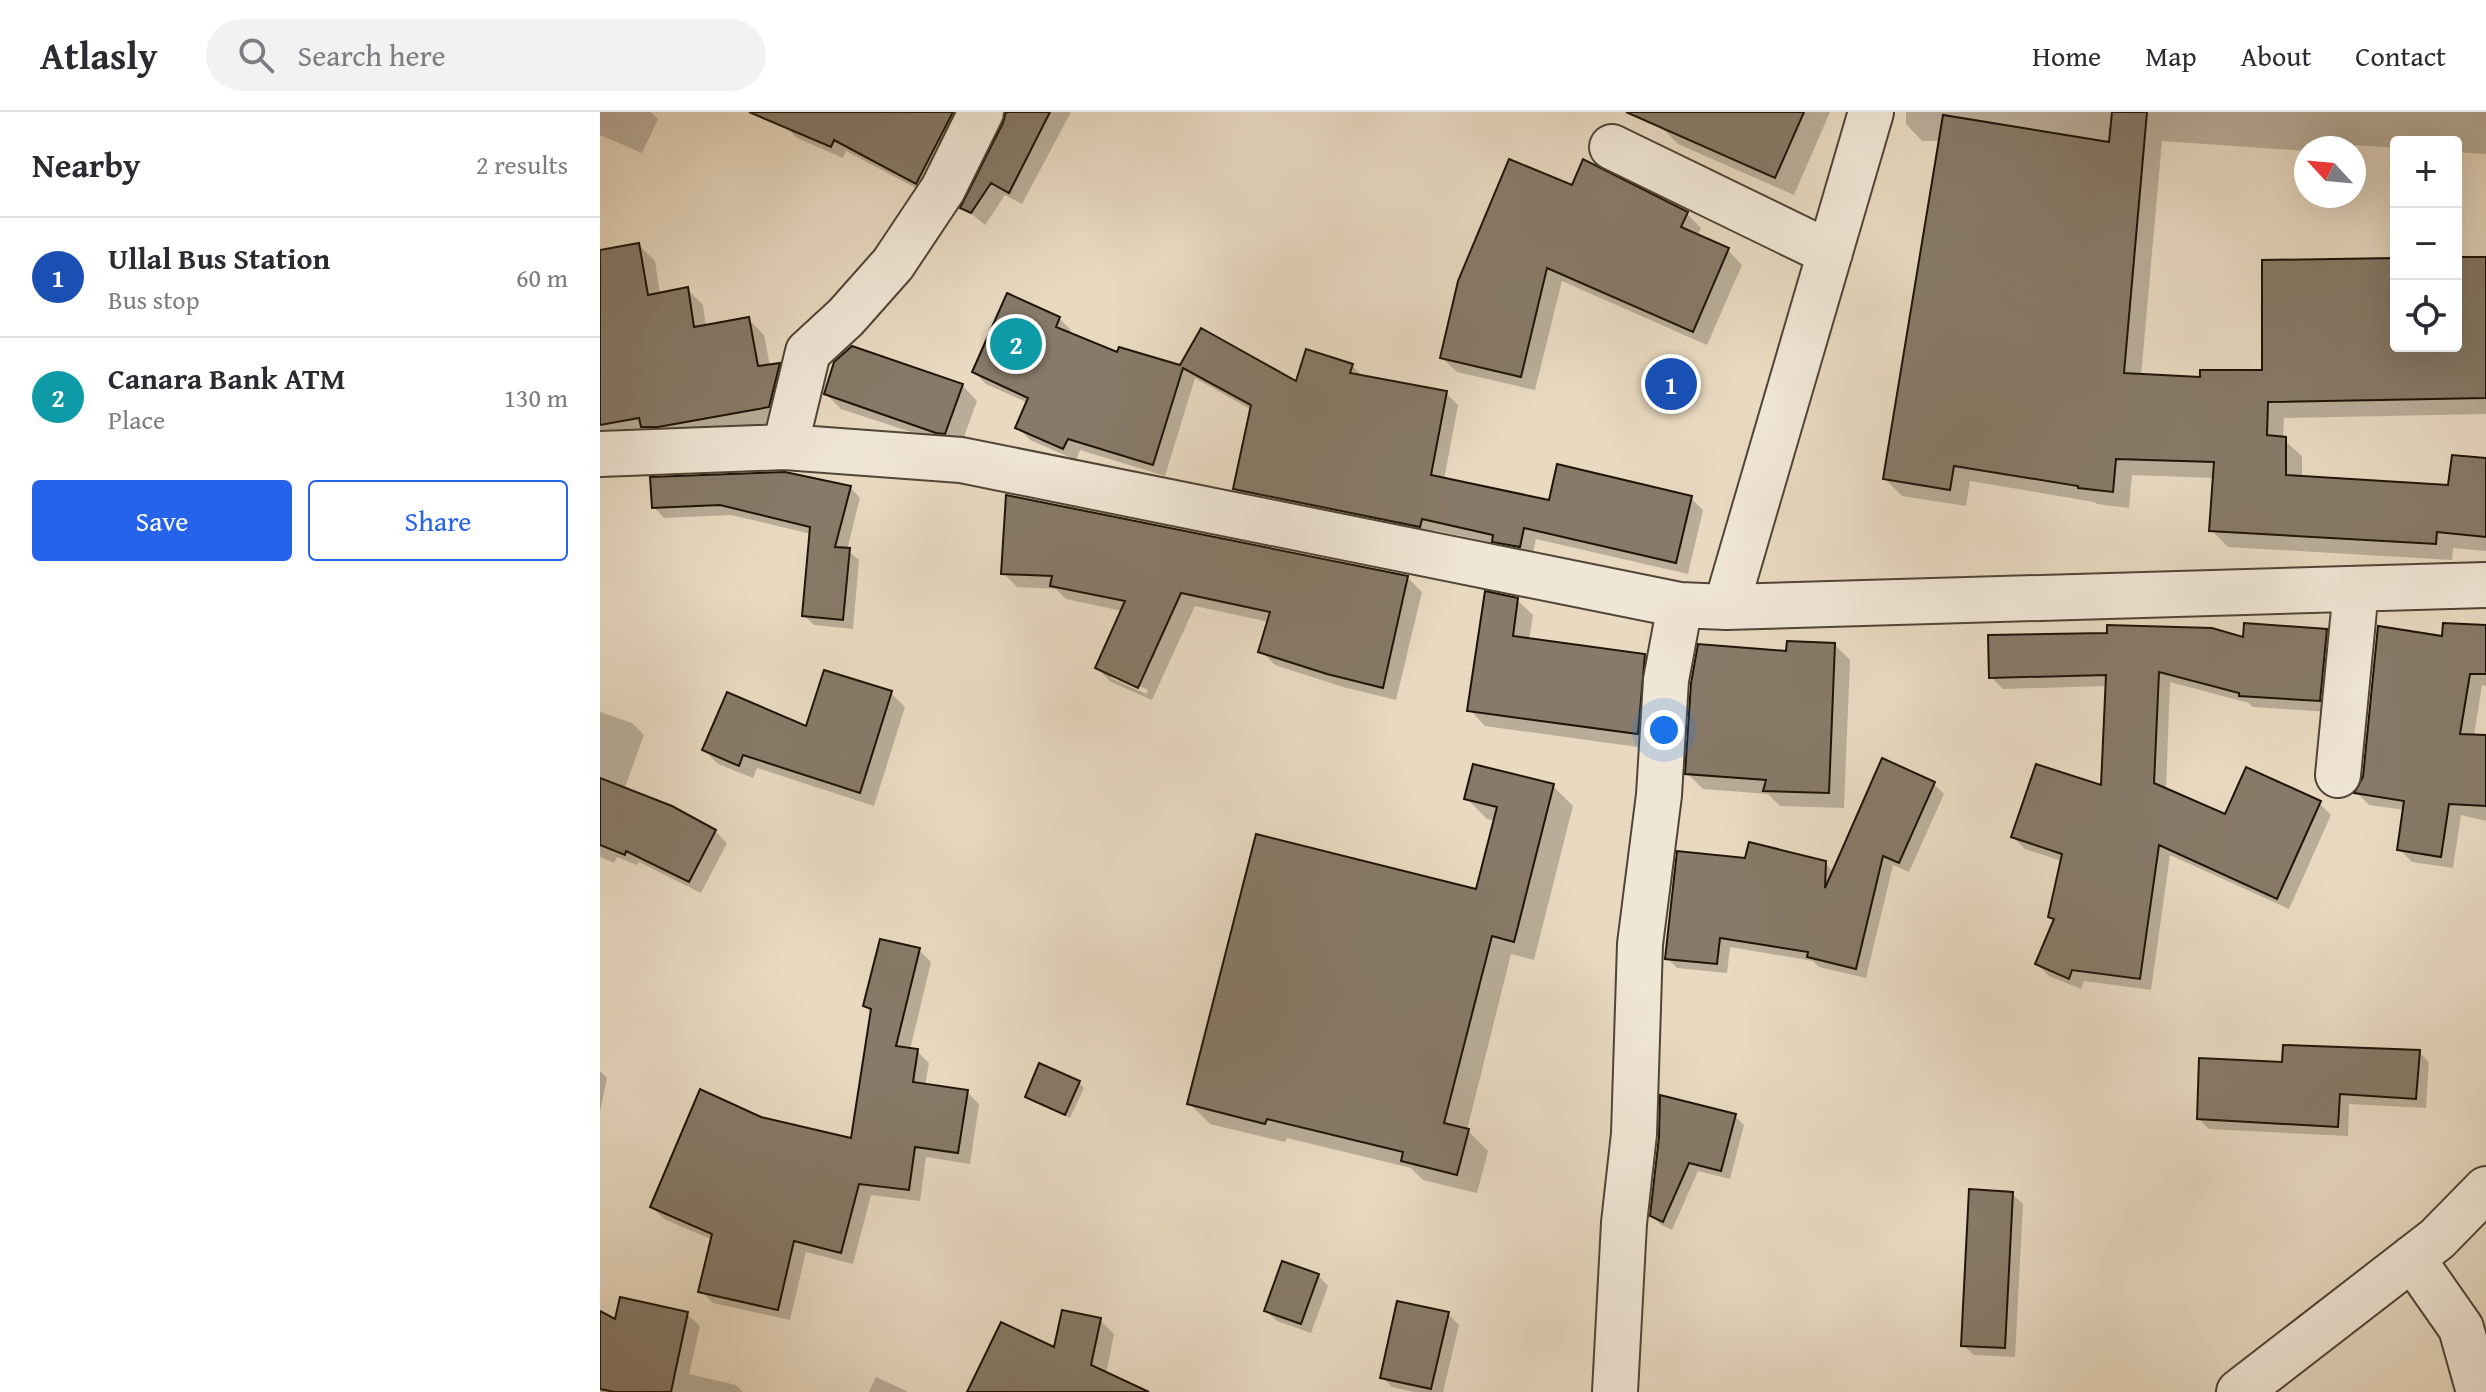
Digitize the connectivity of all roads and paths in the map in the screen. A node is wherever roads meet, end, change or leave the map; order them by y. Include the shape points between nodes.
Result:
1 (981, 112) edge
2 (1871, 112) edge
3 (1612, 147) dead end
4 (1830, 253) junction
5 (785, 447) junction
6 (600, 454) edge
7 (2486, 585) edge
8 (2356, 589) junction
9 (1680, 605) junction
10 (1726, 607) junction
11 (2338, 775) dead end
12 (2486, 1189) edge
13 (2412, 1258) junction
14 (1615, 1392) edge
15 (2239, 1392) edge
16 (2479, 1392) edge

1 - 5 street via 943,189 893,264 808,352
2 - 4 street
3 - 4 street
4 - 10 street
5 - 6 street
5 - 9 street via 961,460
7 - 8 street
8 - 10 street
8 - 11 street
9 - 10 street
9 - 14 street via 1666,680 1659,795 1640,944 1634,1134
12 - 13 street
13 - 15 street
13 - 16 street via 2461,1328

